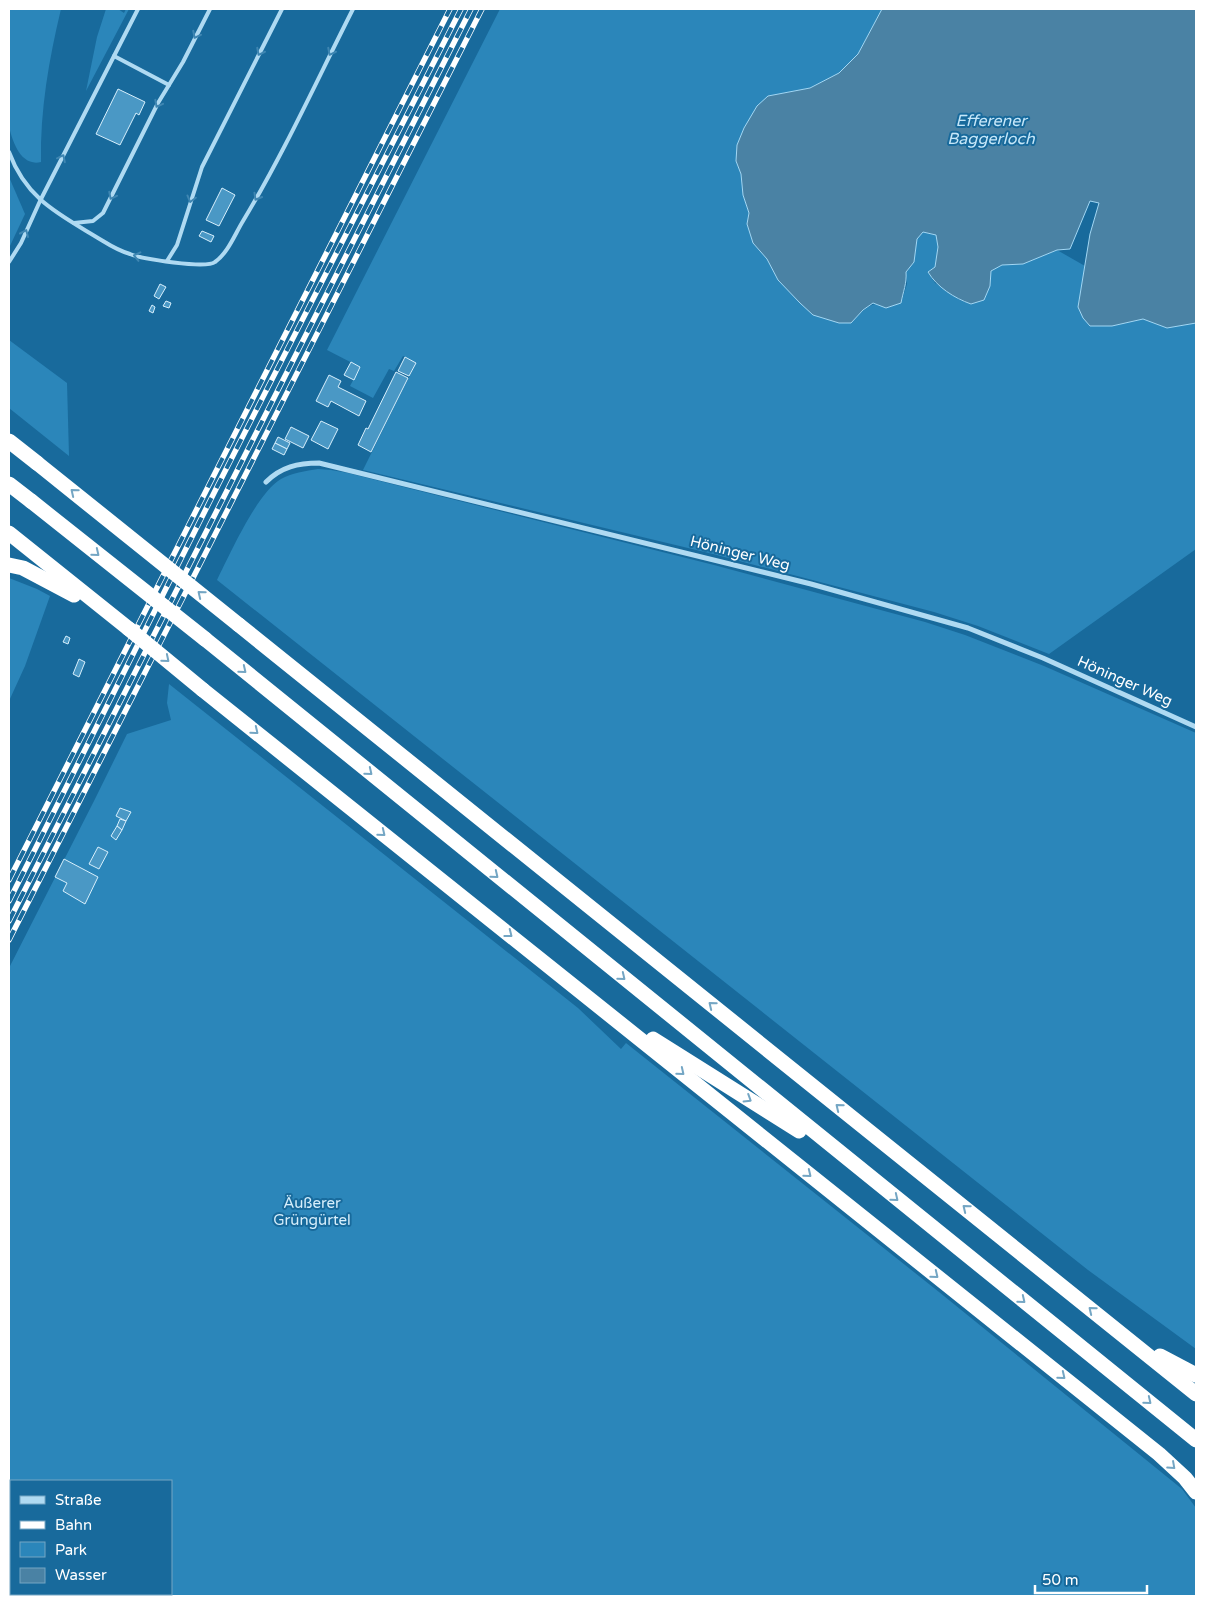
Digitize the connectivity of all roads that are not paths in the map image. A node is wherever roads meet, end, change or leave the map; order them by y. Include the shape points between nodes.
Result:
1 (138, 9) edge
2 (210, 9) edge
3 (282, 9) edge
4 (353, 9) edge
5 (114, 56) junction
6 (169, 85) junction
7 (9, 152) edge
8 (40, 201) junction
9 (74, 223) junction
10 (167, 261) junction
11 (9, 262) edge
12 (9, 441) edge
13 (266, 482) dead end
14 (9, 484) edge
15 (9, 533) edge
16 (9, 565) edge
17 (129, 629) junction
18 (1196, 727) edge
19 (589, 998) junction
20 (857, 1167) junction
21 (1130, 1340) junction
22 (1196, 1375) edge
23 (1196, 1394) edge
24 (1196, 1440) edge
25 (1196, 1492) edge

1 - 5 lane
2 -> 6 lane
3 -> 10 lane via 202,167 180,238
4 -> 10 lane via 259,194 225,251 214,263 200,266
5 - 6 lane
8 -> 5 lane
6 -> 9 lane via 103,213 93,221
7 - 8 lane via 14,167
8 - 9 lane
11 -> 8 lane
10 -> 9 lane via 130,254
21 -> 12 highway, bridge
13 - 18 street, Höninger Weg via 294,465 327,465 811,584 968,628
14 -> 20 highway, bridge
15 - 17 highway
16 - 17 highway via 23,568 58,586
17 -> 19 highway, bridge
19 -> 20 highway
19 -> 25 highway via 1159,1454
20 -> 24 highway
21 - 22 highway
21 - 23 highway

